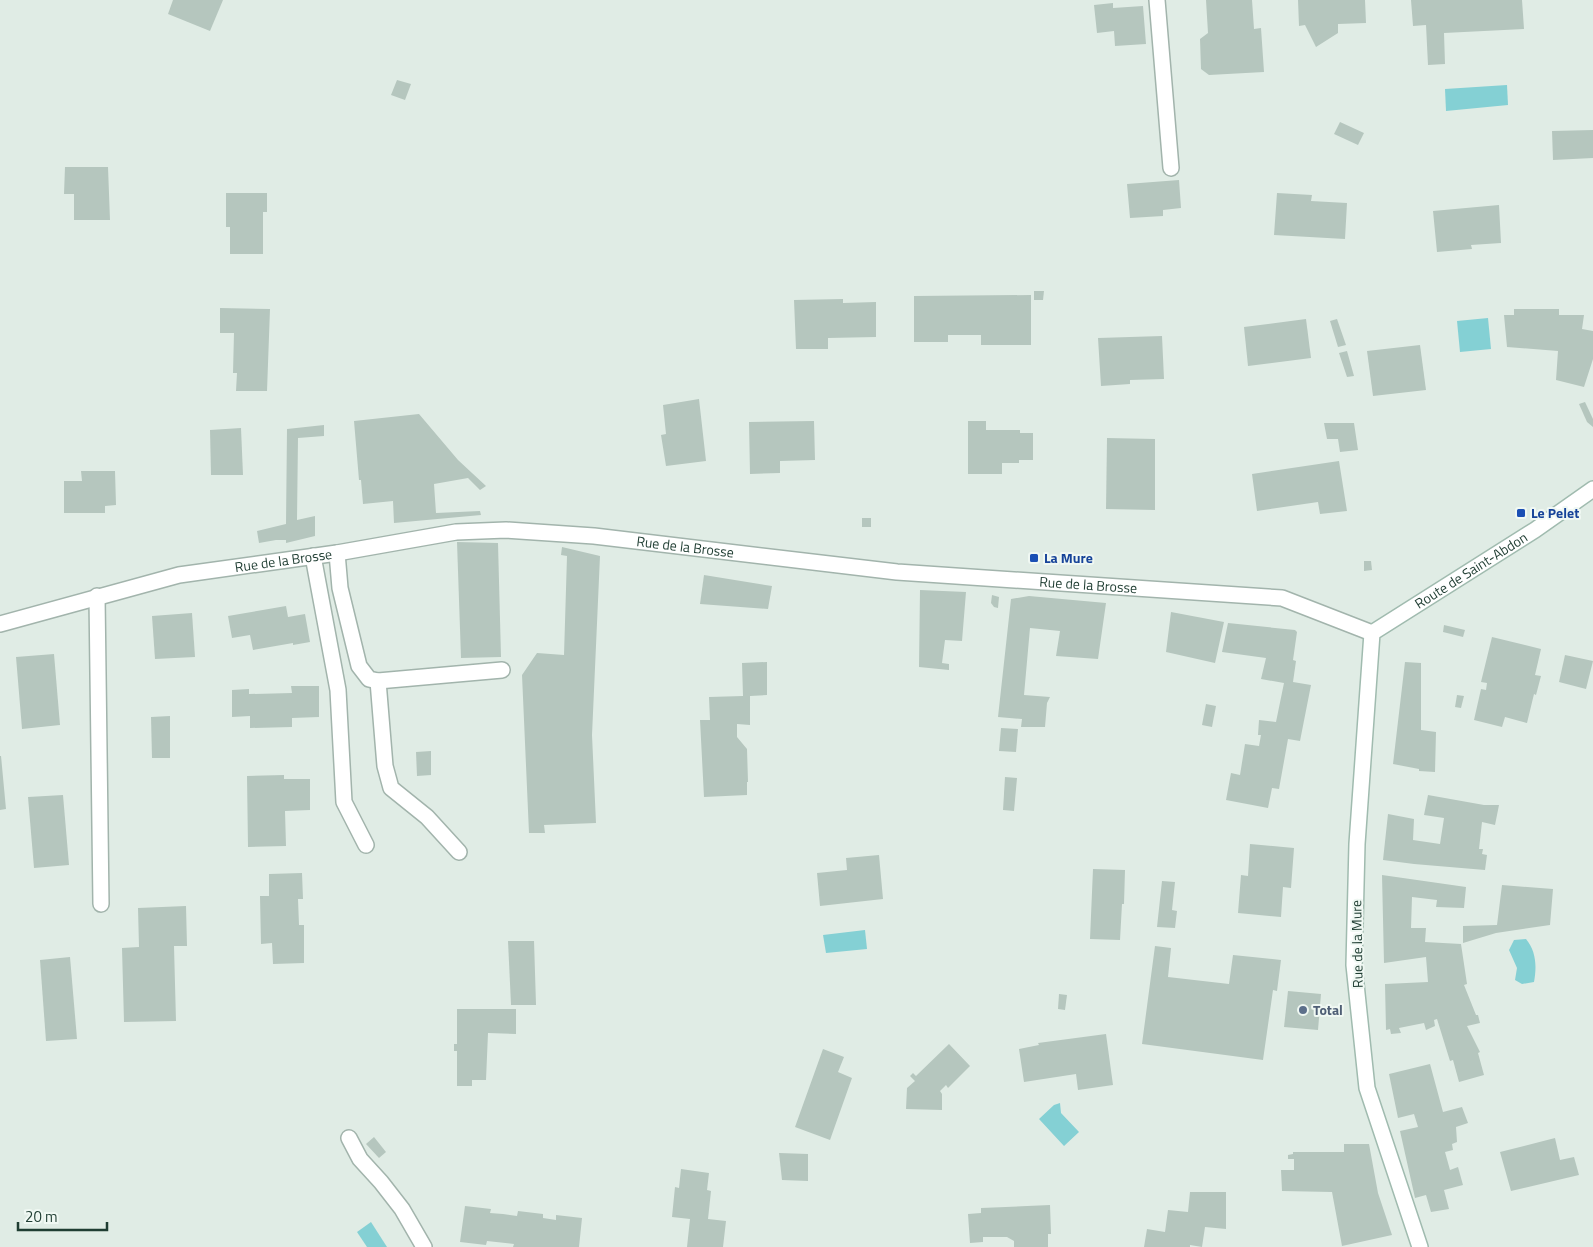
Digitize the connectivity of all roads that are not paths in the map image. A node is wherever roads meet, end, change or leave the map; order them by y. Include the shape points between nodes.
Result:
1 (1157, 0) edge
2 (1171, 168) dead end
3 (1593, 489) edge
4 (337, 553) junction
5 (313, 556) junction
6 (97, 596) junction
7 (0, 624) edge
8 (1372, 633) junction
9 (502, 670) dead end
10 (378, 681) junction
11 (366, 845) dead end
12 (460, 852) dead end
13 (101, 904) dead end
14 (349, 1138) dead end
15 (424, 1247) edge
16 (1420, 1247) edge

1 - 2 street
3 - 8 street, Route de Saint-Abdon via 1535,530
4 - 5 street, Rue de la Brosse
4 - 8 street, Rue de la Brosse via 456,532 506,530 594,536 897,572 1282,598
4 - 10 street via 340,588 359,666 369,679
5 - 6 street, Rue de la Brosse via 179,575
5 - 11 street via 338,690 344,802
6 - 7 street, Rue de la Brosse
6 - 13 street
8 - 16 street, Rue de la Mure via 1357,844 1354,965 1367,1088
9 - 10 street
10 - 12 street via 384,766 391,788 427,817
14 - 15 street via 360,1160 402,1208

